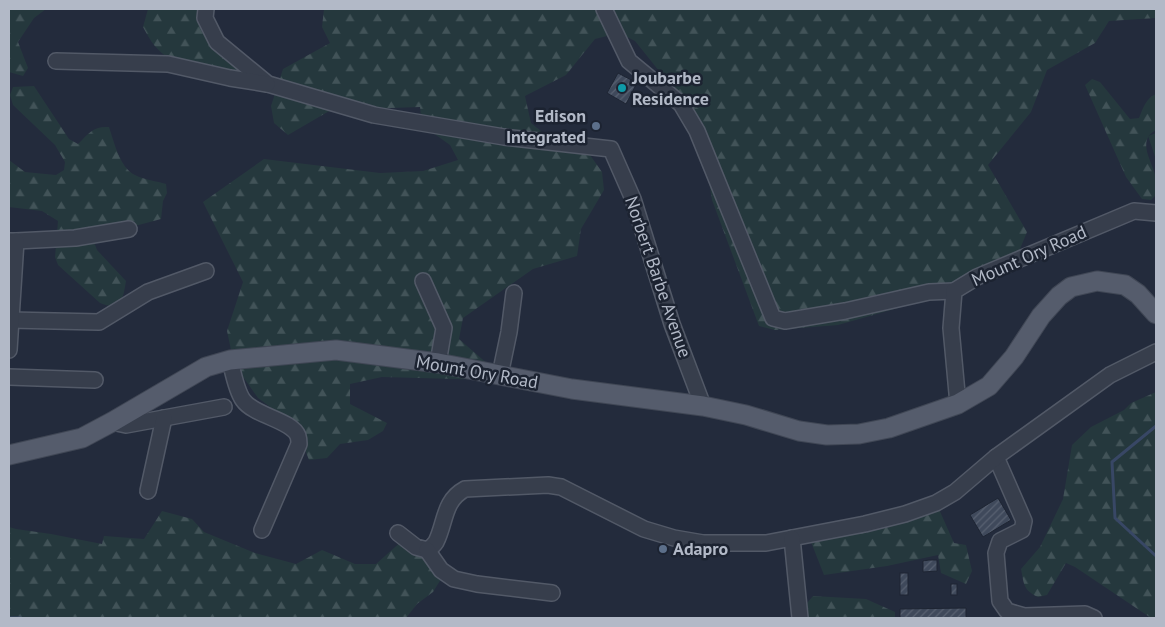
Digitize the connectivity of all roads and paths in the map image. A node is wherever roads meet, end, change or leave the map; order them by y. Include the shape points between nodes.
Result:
1 (206, 9) edge
2 (604, 9) edge
3 (56, 61) dead end
4 (268, 84) junction
5 (1156, 213) edge
6 (129, 229) dead end
7 (12, 241) edge
8 (206, 271) dead end
9 (423, 281) dead end
10 (954, 291) junction
11 (514, 293) dead end
12 (1156, 314) edge
13 (10, 320) junction
14 (9, 350) edge
15 (1156, 352) edge
16 (230, 360) junction
17 (438, 363) junction
18 (500, 375) junction
19 (9, 377) edge
20 (95, 380) dead end
21 (958, 404) junction
22 (703, 406) junction
23 (224, 407) dead end
24 (164, 418) junction
25 (112, 422) junction
26 (9, 455) edge
27 (996, 456) junction
28 (148, 491) dead end
29 (262, 530) dead end
30 (398, 534) dead end
31 (792, 538) junction
32 (427, 550) junction
33 (552, 593) dead end
34 (800, 618) edge
35 (1094, 618) edge

1 - 4 street via 205,18 217,42
2 - 10 street via 629,61 681,104 697,131 773,318 785,321 930,292
3 - 4 street via 168,64
4 - 22 street, Norbert Barbe Avenue via 374,115 504,137 611,149 633,199 672,324
5 - 10 street, Mount Ory Road via 1134,211 977,277
6 - 7 street via 74,238
7 - 13 street
8 - 13 street via 148,292 99,322
9 - 17 street via 444,328
10 - 21 street, Mount Ory Road via 951,328
11 - 18 street via 510,332
12 - 21 main road, Mount Ory Road via 1125,285 1097,281 1071,287 1040,316 1014,357 989,386
13 - 14 street
15 - 27 street via 1110,375
16 - 17 main road, Mount Ory Road via 336,350
16 - 25 main road, Mount Ory Road via 206,367
16 - 29 street via 244,402 288,426 298,436 299,444
17 - 18 main road, Mount Ory Road
18 - 22 main road, Mount Ory Road via 572,389
19 - 20 street
21 - 22 main road, Mount Ory Road via 889,428 860,434 827,435
23 - 24 street
24 - 25 street via 126,425
24 - 28 street
25 - 26 main road, Mount Ory Road via 82,438
27 - 31 street via 955,492 936,503 865,524
27 - 35 street via 1024,521 1022,530 1000,541 996,553 1000,601 1007,611 1024,616 1085,614
30 - 32 street
31 - 32 street via 766,543 703,543 674,538 644,529 561,487 548,485 465,489 451,500 436,544
31 - 34 street
32 - 33 street via 441,570 454,579

